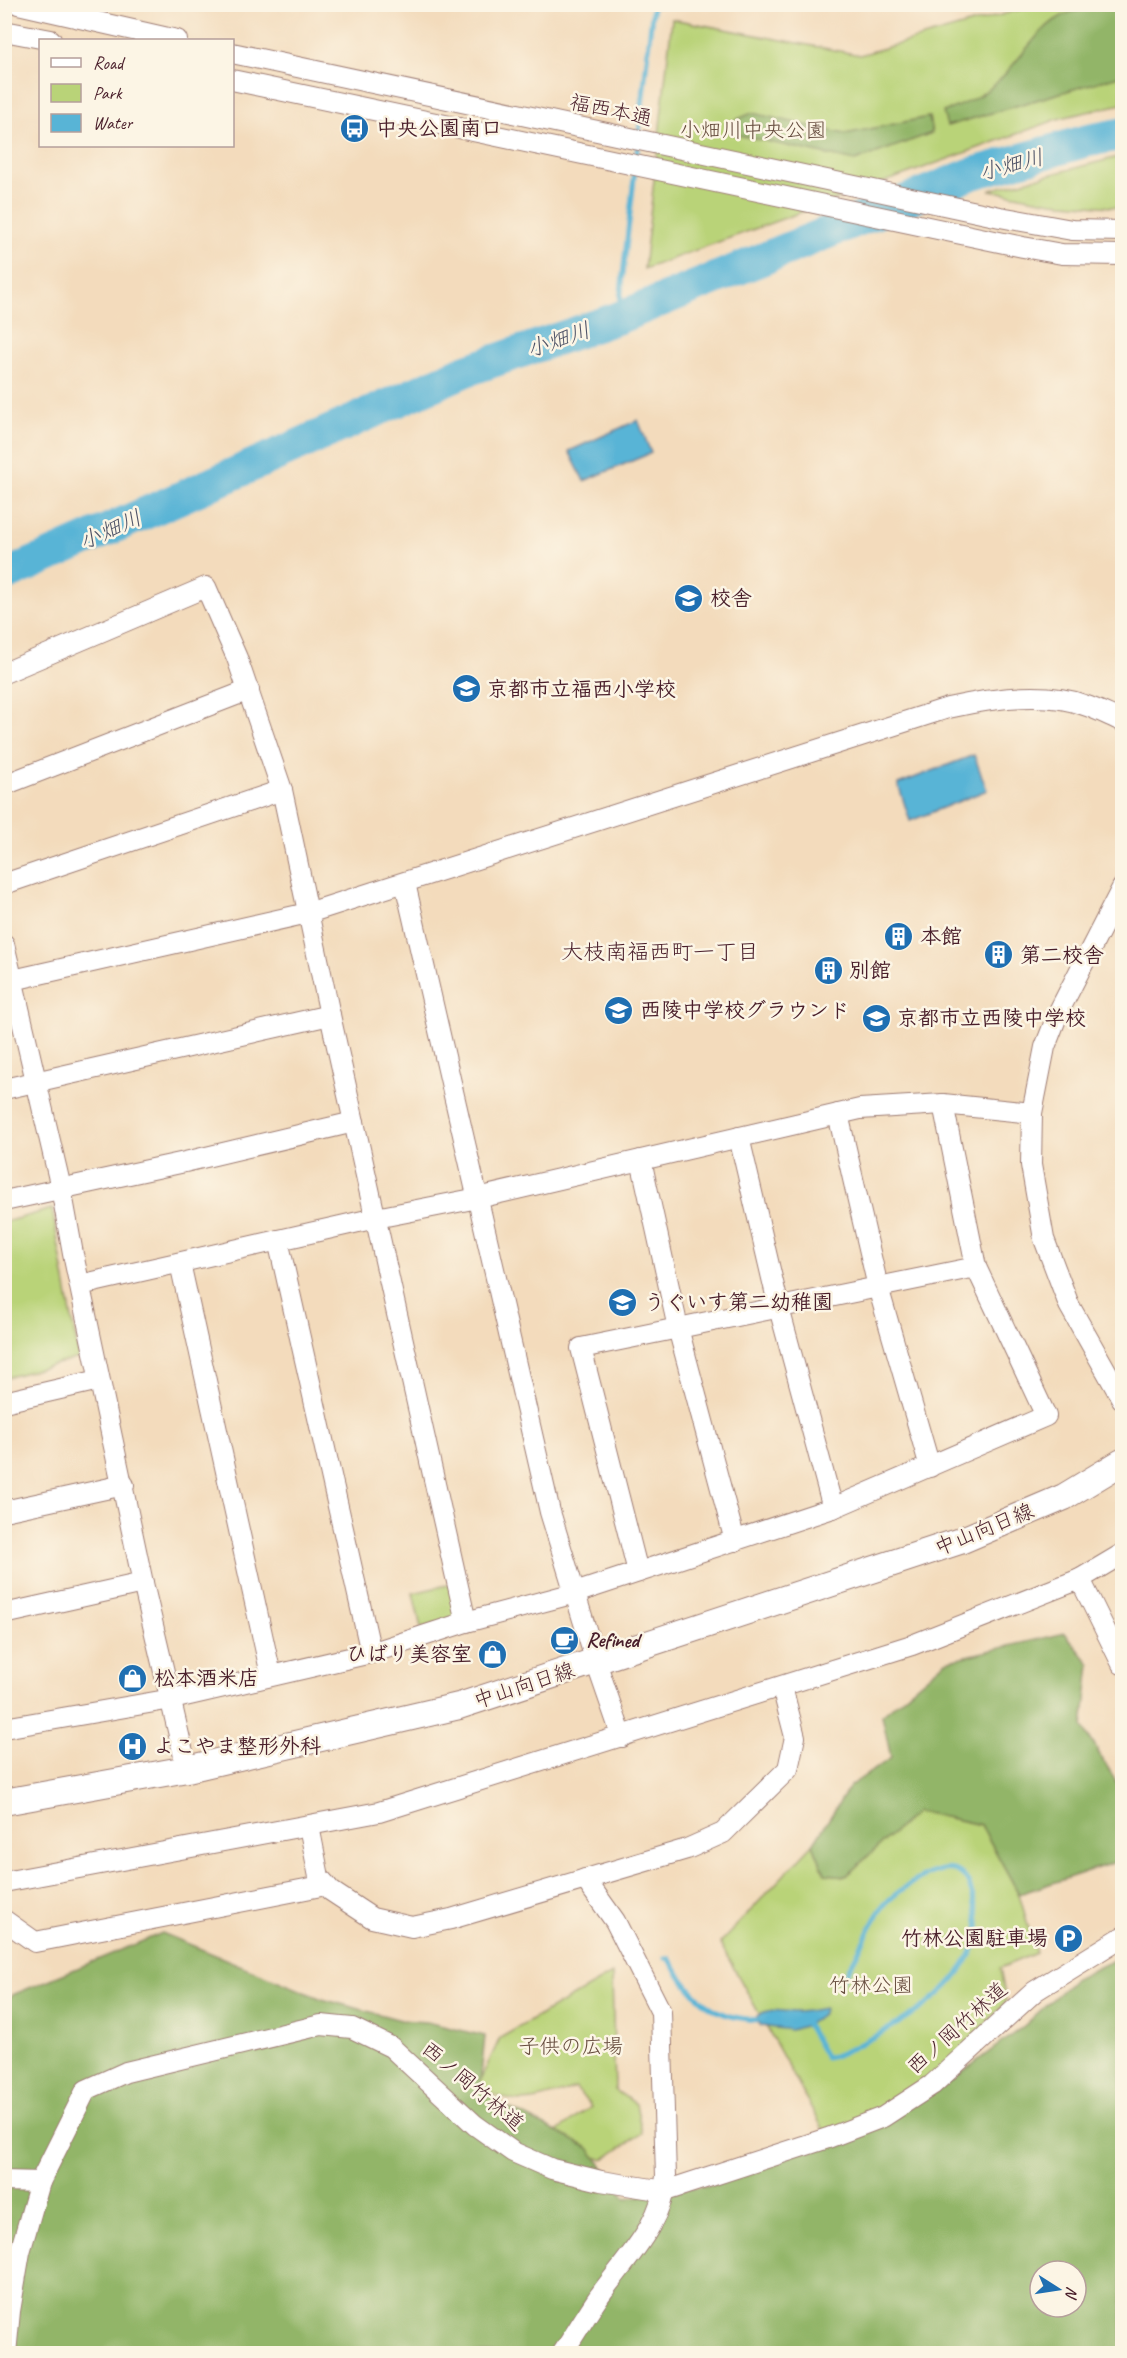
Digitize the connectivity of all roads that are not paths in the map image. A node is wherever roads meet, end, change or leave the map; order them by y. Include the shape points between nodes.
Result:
1 (18, 4) edge
2 (4, 31) edge
3 (46, 39) edge
4 (173, 39) edge
5 (234, 53) edge
6 (234, 80) edge
7 (1122, 231) edge
8 (1122, 255) edge
9 (4, 673) edge
10 (249, 690) junction
11 (1122, 721) edge
12 (4, 785) edge
13 (282, 790) junction
14 (405, 883) junction
15 (4, 884) edge
16 (1122, 888) edge
17 (308, 913) junction
18 (4, 944) edge
19 (9, 981) edge
20 (330, 1015) junction
21 (35, 1081) junction
22 (4, 1089) edge
23 (943, 1104) junction
24 (1032, 1113) junction
25 (838, 1114) junction
26 (354, 1122) junction
27 (739, 1137) junction
28 (641, 1160) junction
29 (61, 1188) junction
30 (478, 1198) junction
31 (4, 1200) edge
32 (376, 1218) junction
33 (278, 1240) junction
34 (180, 1263) junction
35 (976, 1267) junction
36 (80, 1285) junction
37 (878, 1287) junction
38 (779, 1308) junction
39 (678, 1328) junction
40 (99, 1380) junction
41 (1122, 1399) edge
42 (4, 1402) edge
43 (1122, 1462) edge
44 (930, 1467) junction
45 (124, 1485) junction
46 (833, 1508) junction
47 (4, 1511) edge
48 (735, 1541) junction
49 (1122, 1554) edge
50 (638, 1572) junction
51 (1080, 1579) junction
52 (143, 1583) junction
53 (575, 1593) junction
54 (4, 1614) edge
55 (466, 1622) junction
56 (371, 1653) junction
57 (596, 1662) junction
58 (1122, 1664) edge
59 (272, 1675) junction
60 (782, 1687) junction
61 (172, 1699) junction
62 (4, 1728) edge
63 (622, 1737) junction
64 (187, 1769) junction
65 (4, 1802) edge
66 (309, 1826) junction
67 (585, 1879) junction
68 (4, 1882) edge
69 (326, 1885) junction
70 (4, 1920) edge
71 (1122, 1938) edge
72 (4, 2181) edge
73 (40, 2182) junction
74 (665, 2191) junction
75 (6, 2354) edge
76 (562, 2354) edge

1 - 4 street
2 - 3 street
5 - 7 street, 福西本通 via 1000,217 1072,230
6 - 8 street via 1062,254
9 - 10 street via 206,586
10 - 12 street
10 - 13 street
11 - 14 street via 1083,704 1040,697 984,699
13 - 15 street
13 - 17 street
14 - 17 street
14 - 30 street
16 - 24 street via 1059,1011 1045,1047
17 - 19 street
17 - 20 street
18 - 19 street
19 - 21 street
20 - 21 street
20 - 26 street
21 - 22 street
21 - 29 street
23 - 24 street
23 - 25 street
23 - 35 street
24 - 41 street via 1031,1165 1044,1239 1069,1305
25 - 27 street
25 - 37 street
26 - 29 street
26 - 32 street
27 - 28 street
27 - 38 street
28 - 30 street
28 - 39 street
29 - 31 street
29 - 36 street
30 - 32 street
30 - 53 street via 550,1512
32 - 33 street
32 - 55 street
33 - 34 street
33 - 56 street
34 - 36 street
34 - 59 street
35 - 37 street
35 - 44 street via 1046,1416
36 - 40 street
37 - 38 street
37 - 44 street
38 - 39 street
38 - 46 street
39 - 48 street
39 - 50 street via 581,1348
40 - 42 street
40 - 45 street
43 - 57 main road, 中山向日線 via 1064,1497 960,1541
44 - 46 street
45 - 47 street
45 - 52 street
46 - 48 street
48 - 50 street
49 - 51 street
50 - 53 street
51 - 58 street
51 - 60 street via 912,1645
52 - 54 street
52 - 61 street
53 - 55 street
53 - 57 street
55 - 56 street
56 - 59 street
57 - 63 street
57 - 64 main road, 中山向日線 via 459,1706
59 - 61 street
60 - 63 street
60 - 67 street via 795,1737 788,1769 723,1833 687,1849
61 - 62 street
61 - 64 street
63 - 66 street via 379,1812
64 - 65 main road, 中山向日線
66 - 68 street
66 - 69 street via 319,1877
67 - 69 street via 411,1927 372,1918
67 - 74 street via 615,1921 661,2012
69 - 70 street via 35,1942
71 - 74 street, 西ノ岡竹林道 via 1035,1991 932,2085 883,2116
72 - 73 street
73 - 74 street, 西ノ岡竹林道 via 86,2090 126,2072 321,2025 352,2028 391,2047 475,2125 513,2152 552,2169
73 - 75 street, 西ノ岡竹林道 via 20,2252
74 - 76 street via 655,2220

